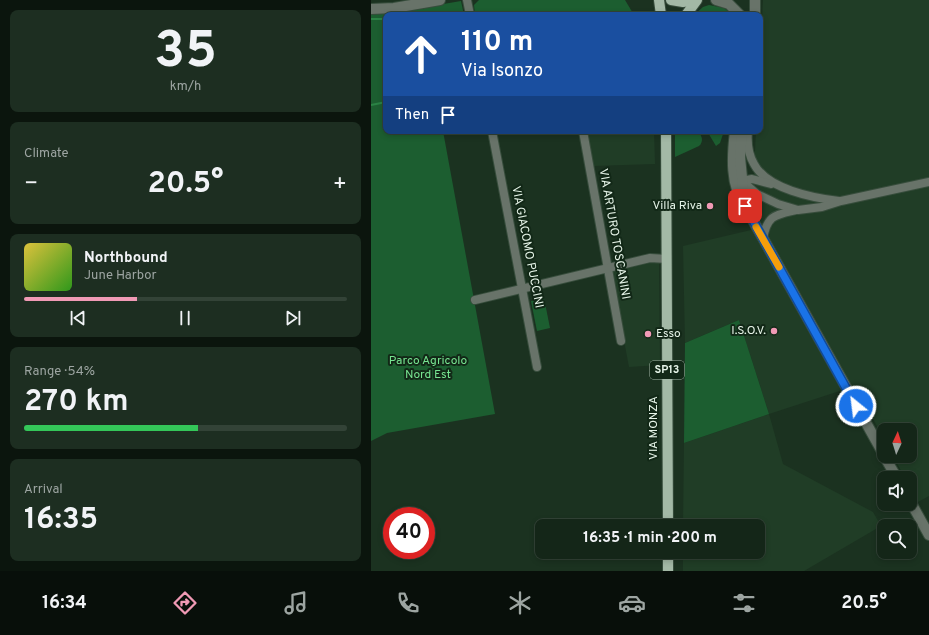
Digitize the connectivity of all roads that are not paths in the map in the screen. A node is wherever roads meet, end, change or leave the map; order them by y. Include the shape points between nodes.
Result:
1 (440, 0) edge
2 (467, 0) edge
3 (659, 0) edge
4 (671, 0) edge
5 (696, 0) edge
6 (716, 0) edge
7 (755, 0) edge
8 (371, 9) edge
9 (469, 12) edge
10 (661, 12) edge
11 (688, 12) edge
12 (737, 12) edge
13 (755, 12) edge
14 (493, 134) edge
15 (584, 134) edge
16 (666, 134) edge
17 (737, 134) edge
18 (737, 134) edge
19 (748, 134) edge
20 (742, 181) junction
21 (929, 182) edge
22 (777, 184) junction
23 (737, 190) junction
24 (841, 201) junction
25 (745, 206) junction
26 (798, 210) junction
27 (763, 239) junction
28 (667, 259) junction
29 (607, 268) junction
30 (523, 289) junction
31 (475, 300) dead end
32 (621, 341) dead end
33 (537, 368) dead end
34 (877, 443) edge
35 (916, 511) edge
36 (668, 519) edge
37 (929, 534) edge
38 (668, 559) edge
39 (668, 571) edge

1 - 8 street
2 - 9 street
3 - 10 main road
4 - 5 main road
5 - 11 main road
6 - 12 street via 729,4
7 - 13 street
14 - 30 street, VIA GIACOMO PUCCINI
15 - 29 street, VIA ARTURO TOSCANINI
16 - 28 main road, SP13
17 - 20 street
18 - 23 street via 733,178
19 - 22 street via 749,149 754,164 763,175
20 - 22 street via 752,179
20 - 23 street
20 - 25 street
20 - 26 street via 757,194
21 - 24 street
22 - 24 street via 807,196
23 - 25 street
24 - 26 street
25 - 27 street
26 - 27 street via 776,215 767,223
27 - 34 street
28 - 29 street via 650,258
28 - 36 main road, VIA MONZA / SP13
29 - 30 street
29 - 32 street, VIA ARTURO TOSCANINI
30 - 31 street
30 - 33 street, VIA GIACOMO PUCCINI
35 - 37 street
38 - 39 main road

